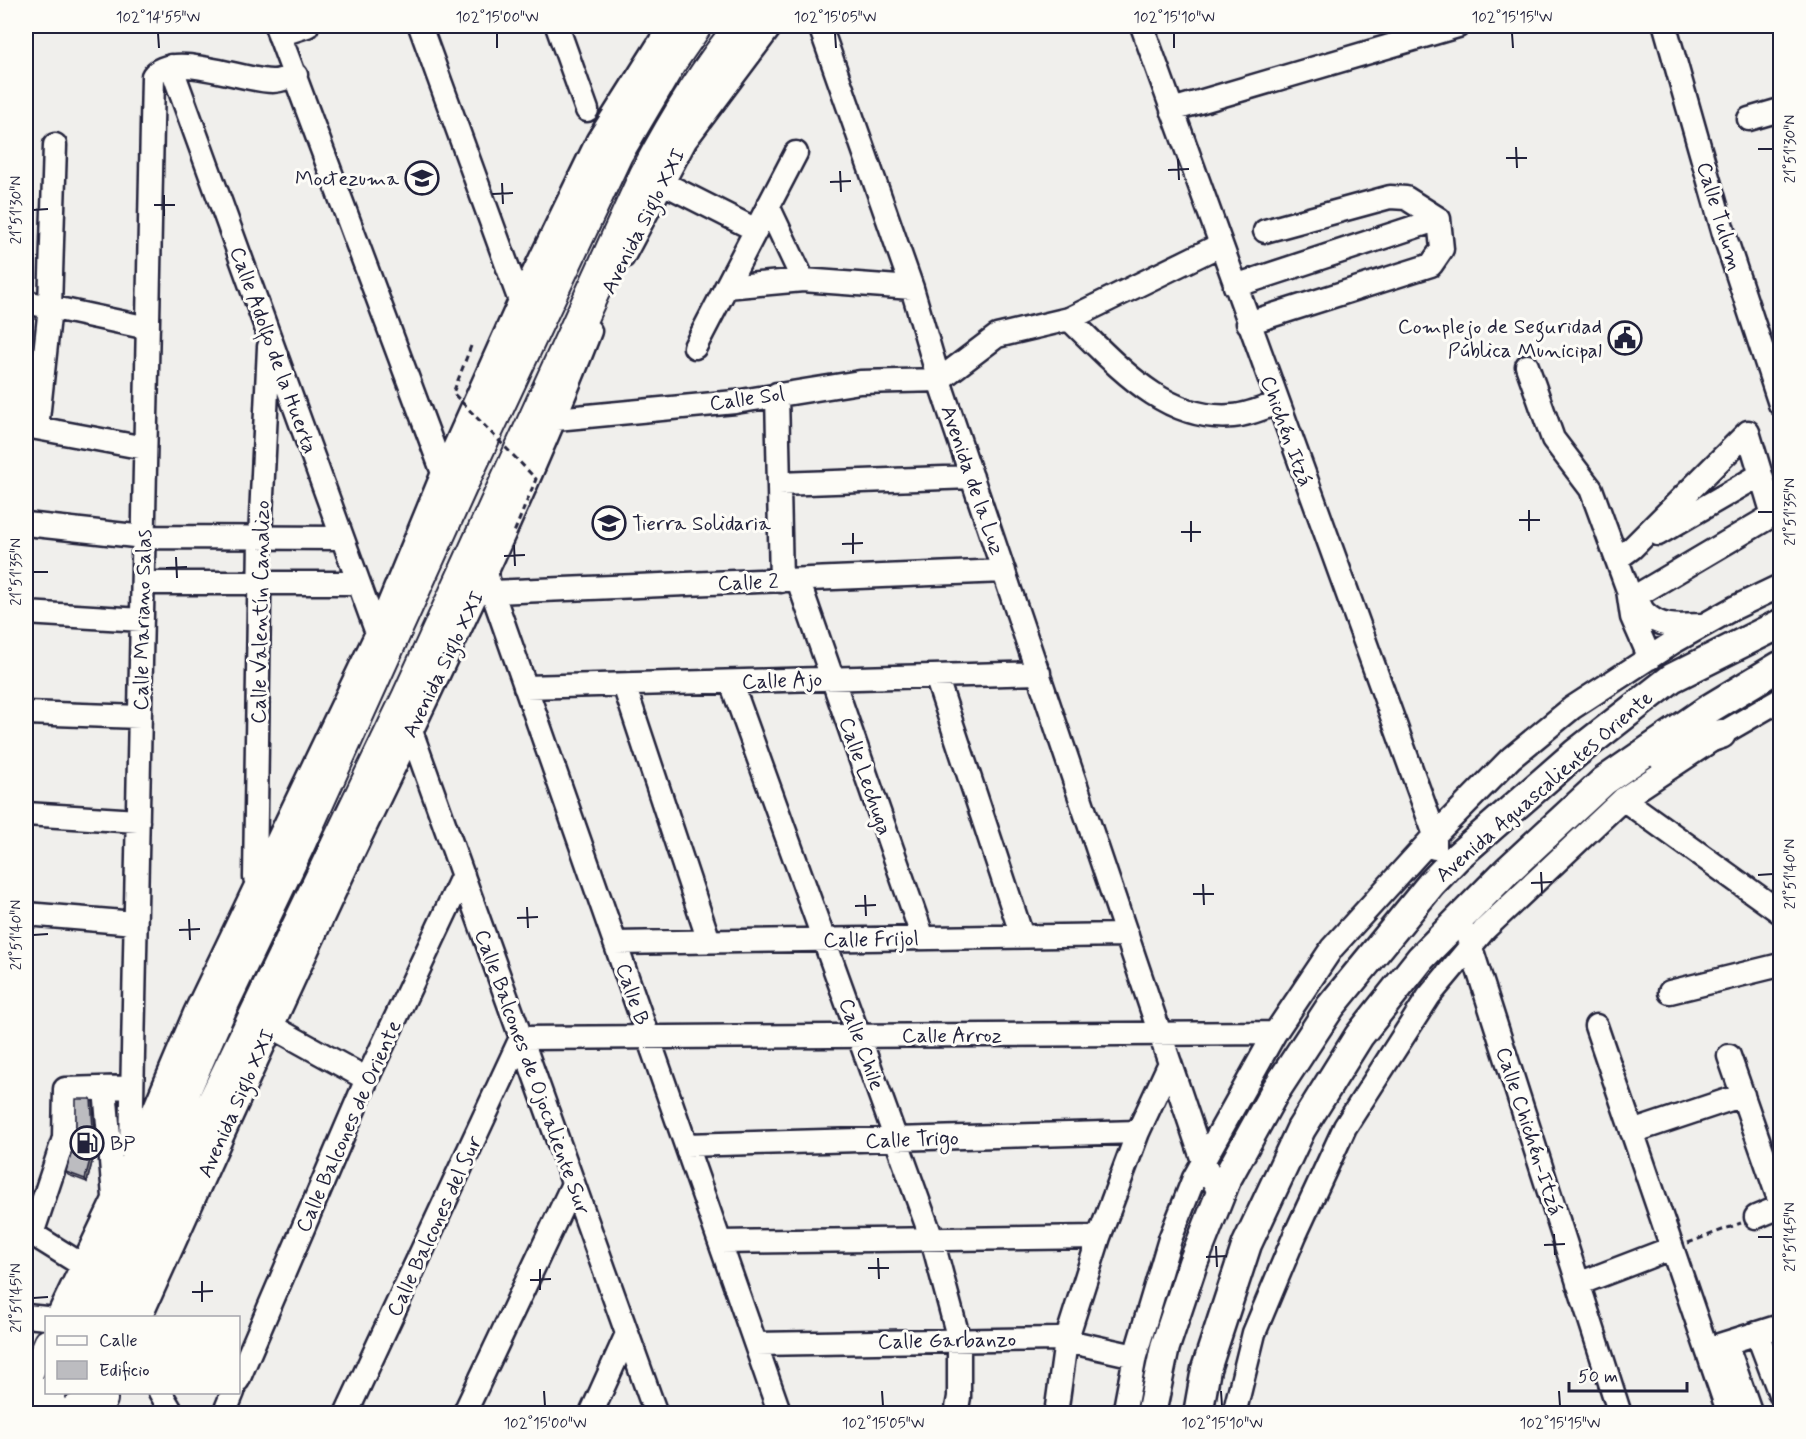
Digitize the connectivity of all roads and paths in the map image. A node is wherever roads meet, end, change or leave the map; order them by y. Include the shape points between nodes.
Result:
1 (307, 26) edge
2 (420, 26) edge
3 (557, 26) edge
4 (670, 26) edge
5 (695, 26) edge
6 (742, 26) edge
7 (771, 26) edge
8 (820, 26) edge
9 (1142, 26) edge
10 (1458, 26) edge
11 (1665, 26) edge
12 (277, 30) edge
13 (162, 71) junction
14 (296, 75) junction
15 (587, 110) dead end
16 (1172, 110) junction
17 (1780, 110) edge
18 (1749, 119) dead end
19 (56, 145) dead end
20 (796, 153) dead end
21 (663, 183) junction
22 (768, 206) junction
23 (1439, 219) junction
24 (756, 230) junction
25 (1265, 231) dead end
26 (1220, 245) junction
27 (1266, 276) junction
28 (804, 280) junction
29 (1235, 286) junction
30 (726, 287) junction
31 (912, 288) junction
32 (520, 301) junction
33 (26, 302) edge
34 (50, 307) junction
35 (1280, 312) junction
36 (1069, 319) junction
37 (1248, 323) junction
38 (148, 328) junction
39 (269, 337) junction
40 (471, 346) dead end
41 (695, 347) dead end
42 (1527, 366) dead end
43 (939, 380) junction
44 (777, 394) junction
45 (1277, 404) junction
46 (1780, 404) edge
47 (556, 419) junction
48 (31, 427) edge
49 (146, 448) junction
50 (1760, 475) junction
51 (972, 477) junction
52 (452, 479) junction
53 (779, 484) junction
54 (26, 524) edge
55 (513, 535) dead end
56 (144, 537) junction
57 (260, 538) junction
58 (342, 538) junction
59 (1624, 554) junction
60 (1004, 572) junction
61 (790, 580) junction
62 (143, 582) junction
63 (259, 583) junction
64 (358, 583) junction
65 (489, 583) junction
66 (1780, 586) edge
67 (1632, 593) junction
68 (26, 613) edge
69 (142, 620) junction
70 (1708, 624) junction
71 (1780, 624) edge
72 (377, 633) junction
73 (1650, 658) junction
74 (1780, 666) edge
75 (1039, 673) junction
76 (936, 676) junction
77 (833, 679) junction
78 (731, 682) junction
79 (624, 684) junction
80 (525, 687) junction
81 (1780, 699) edge
82 (350, 708) junction
83 (26, 713) edge
84 (140, 717) junction
85 (411, 731) junction
86 (1721, 734) junction
87 (1631, 763) junction
88 (1623, 799) junction
89 (355, 810) junction
90 (26, 814) edge
91 (138, 821) junction
92 (1435, 835) junction
93 (357, 843) junction
94 (463, 875) junction
95 (1431, 884) junction
96 (255, 887) junction
97 (1780, 912) edge
98 (26, 914) edge
99 (1461, 917) junction
100 (135, 923) junction
101 (1127, 935) junction
102 (1022, 936) junction
103 (923, 938) junction
104 (824, 939) junction
105 (709, 941) junction
106 (615, 942) junction
107 (1470, 944) junction
108 (1780, 965) edge
109 (1670, 992) dead end
110 (209, 1007) junction
111 (271, 1026) junction
112 (1596, 1026) dead end
113 (1275, 1032) junction
114 (1160, 1034) junction
115 (859, 1036) junction
116 (648, 1037) junction
117 (521, 1038) junction
118 (1729, 1056) dead end
119 (1170, 1063) junction
120 (367, 1079) junction
121 (132, 1087) junction
122 (105, 1088) junction
123 (1743, 1095) junction
124 (1138, 1132) junction
125 (1632, 1132) junction
126 (898, 1139) junction
127 (686, 1145) junction
128 (1203, 1161) junction
129 (130, 1164) junction
130 (573, 1184) junction
131 (1221, 1194) junction
132 (114, 1197) junction
133 (1780, 1202) edge
134 (1780, 1207) edge
135 (1756, 1217) joint
136 (28, 1232) edge
137 (1099, 1237) junction
138 (932, 1239) junction
139 (720, 1242) junction
140 (1672, 1248) junction
141 (1578, 1284) junction
142 (88, 1291) edge
143 (26, 1316) edge
144 (58, 1316) edge
145 (115, 1316) edge
146 (141, 1316) edge
147 (45, 1318) edge
148 (1780, 1326) edge
149 (1757, 1333) junction
150 (627, 1334) junction
151 (959, 1340) junction
152 (1066, 1341) junction
153 (45, 1343) edge
154 (756, 1344) junction
155 (1716, 1346) junction
156 (1135, 1356) junction
157 (240, 1375) edge
158 (26, 1387) edge
159 (49, 1394) edge
160 (161, 1394) edge
161 (232, 1394) edge
162 (1780, 1394) edge
163 (40, 1413) edge
164 (173, 1413) edge
165 (224, 1413) edge
166 (346, 1413) edge
167 (464, 1413) edge
168 (591, 1413) edge
169 (656, 1413) edge
170 (780, 1413) edge
171 (956, 1413) edge
172 (1056, 1413) edge
173 (1124, 1413) edge
174 (1151, 1413) edge
175 (1198, 1413) edge
176 (1234, 1413) edge
177 (1620, 1413) edge
178 (1729, 1413) edge
179 (1751, 1413) edge

1 - 12 street
2 - 32 street
3 - 15 street
4 - 32 street via 598,140
5 - 52 highway via 616,154
6 - 89 highway, Avenida Siglo XXI via 713,61 646,175
7 - 21 street, Avenida Siglo XXI via 685,141
8 - 31 street, Avenida de la Luz
9 - 16 street, Chichén Itzá
10 - 16 street
11 - 46 street, Calle Tulum via 1724,234
12 - 14 street
13 - 14 street via 216,70 273,81
13 - 38 street, Calle Mariano Salas
13 - 39 street, Calle Adolfo de la Huerta
14 - 52 street
16 - 26 street, Chichén Itzá
17 - 18 street
19 - 34 street
20 - 22 street
21 - 24 street
21 - 47 street, Avenida Siglo XXI via 612,277
22 - 24 street
22 - 28 street
23 - 25 street via 1406,198 1390,197
23 - 27 street
23 - 35 street via 1442,249 1431,265
24 - 30 street
26 - 29 street, Chichén Itzá
26 - 36 street
27 - 29 street
27 - 35 street
28 - 30 street
28 - 31 street
29 - 37 street, Chichén Itzá
30 - 41 street
31 - 43 street, Avenida de la Luz
32 - 52 street
33 - 34 street
34 - 38 street
34 - 48 street
35 - 37 street
36 - 43 street via 997,336
36 - 45 street via 1144,391 1202,417 1235,416
37 - 45 street, Chichén Itzá
38 - 49 street, Calle Mariano Salas
39 - 57 street, Calle Valentín Canalizo
39 - 58 street, Calle Adolfo de la Huerta
40 - 55 path, bridge via 453,393 536,479
42 - 59 street via 1553,439 1591,489
43 - 44 street, Calle Sol via 860,382
43 - 51 street, Avenida de la Luz
44 - 47 street, Calle Sol via 735,402
44 - 53 street, Calle Lechuga
45 - 92 street, Chichén Itzá
47 - 65 street, Avenida Siglo XXI
48 - 49 street
49 - 56 street, Calle Mariano Salas
50 - 59 street
50 - 59 street via 1748,432
50 - 67 street via 1773,515
51 - 53 street
51 - 60 street, Avenida de la Luz
52 - 72 street
52 - 82 highway
53 - 61 street, Calle Lechuga
54 - 56 street
56 - 57 street
56 - 62 street, Calle Mariano Salas
57 - 58 street
57 - 63 street, Calle Valentín Canalizo
58 - 64 street, Calle Adolfo de la Huerta
59 - 67 street
60 - 61 street, Calle 2
60 - 75 street, Avenida de la Luz
61 - 65 street, Calle 2
61 - 77 street, Calle Lechuga
62 - 63 street
62 - 69 street, Calle Mariano Salas
63 - 64 street
63 - 96 street, Calle Valentín Canalizo
64 - 72 street, Calle Adolfo de la Huerta
65 - 80 street, Calle B
65 - 85 street, Avenida Siglo XXI
66 - 70 street, Avenida Aguascalientes Oriente
67 - 70 street via 1644,612 1661,624
67 - 73 street via 1632,617
68 - 69 street
69 - 84 street, Calle Mariano Salas
70 - 73 street, Avenida Aguascalientes Oriente
71 - 95 main road, Avenida Aguascalientes Oriente via 1672,678 1558,768
72 - 82 street
73 - 92 street, Avenida Aguascalientes Oriente via 1572,708 1511,758
74 - 87 main road, Avenida Aguascalientes Oriente
75 - 76 street, Calle Ajo
75 - 101 street, Avenida de la Luz
76 - 77 street, Calle Ajo
76 - 102 street
77 - 78 street, Calle Ajo
77 - 103 street, Calle Lechuga
78 - 79 street, Calle Ajo
78 - 104 street, Calle Chile
79 - 80 street, Calle Ajo
79 - 105 street
80 - 106 street, Calle B
81 - 86 street
82 - 96 street
82 - 110 highway
83 - 84 street
84 - 91 street, Calle Mariano Salas
85 - 93 street, Avenida Siglo XXI
85 - 94 street, Calle Balcones de Ojocaliente Sur
86 - 87 main road
86 - 88 street
87 - 99 main road, Avenida Aguascalientes Oriente via 1604,781
88 - 97 street
88 - 107 street
89 - 93 highway
89 - 145 highway, Avenida Siglo XXI via 182,1168
90 - 91 street
91 - 100 street, Calle Mariano Salas
92 - 95 street
92 - 113 street, Avenida Aguascalientes Oriente via 1332,948
93 - 111 street, Avenida Siglo XXI
94 - 117 street, Calle Balcones de Ojocaliente Sur
94 - 120 street, Calle Balcones de Oriente
95 - 131 main road, Avenida Aguascalientes Oriente via 1331,1006 1274,1093
96 - 110 street
98 - 100 street
99 - 107 street, Calle Chichén-Itzá
99 - 175 main road, Avenida Aguascalientes Oriente via 1421,958 1359,1036 1301,1129 1247,1244 1206,1369
100 - 121 street, Calle Mariano Salas
101 - 102 street, Calle Frijol
101 - 114 street, Avenida de la Luz
102 - 103 street, Calle Frijol
103 - 104 street, Calle Frijol
104 - 105 street, Calle Frijol
104 - 115 street, Calle Chile
105 - 106 street, Calle Frijol
106 - 116 street, Calle B
107 - 141 street, Calle Chichén-Itzá
107 - 176 street via 1429,996 1345,1127 1254,1334
108 - 109 street
110 - 129 street
110 - 142 highway
111 - 120 street
111 - 146 street, Avenida Siglo XXI
112 - 125 street
113 - 114 street, Calle Arroz
113 - 128 street, Avenida Aguascalientes Oriente
114 - 115 street, Calle Arroz
114 - 119 street, Avenida de la Luz
115 - 116 street, Calle Arroz
115 - 126 street, Calle Chile
116 - 117 street, Calle Arroz
116 - 127 street, Calle B
117 - 130 street, Calle Balcones de Ojocaliente Sur
117 - 166 street, Calle Balcones del Sur
118 - 123 street
119 - 124 street
119 - 128 street, Avenida de la Luz
120 - 157 street, Calle Balcones de Oriente
121 - 122 street
121 - 129 street, Calle Mariano Salas
122 - 132 street
122 - 136 street via 66,1089 64,1138
123 - 125 street
123 - 133 street
124 - 126 street, Calle Trigo
124 - 137 street
125 - 140 street
126 - 127 street, Calle Trigo
126 - 138 street, Calle Chile
127 - 139 street, Calle B
128 - 131 street, Avenida de la Luz
128 - 156 street, Avenida Aguascalientes Oriente via 1170,1239
129 - 132 street
130 - 150 street, Calle Balcones de Ojocaliente Sur
130 - 167 street
131 - 174 main road, Avenida Aguascalientes Oriente via 1165,1347
132 - 142 street
134 - 135 street
135 - 140 path
136 - 142 street
137 - 138 street
137 - 152 street
138 - 139 street
138 - 151 street, Calle Chile
139 - 154 street, Calle B
140 - 141 street
140 - 155 street
141 - 177 street, Calle Chichén-Itzá
142 - 144 street
143 - 147 street
148 - 149 street
149 - 155 street
149 - 162 street
150 - 168 street
150 - 169 street, Calle Balcones de Ojocaliente Sur
151 - 152 street, Calle Garbanzo
151 - 154 street, Calle Garbanzo
151 - 171 street, Calle Chile via 960,1397
152 - 156 street, Calle Garbanzo
152 - 172 street
153 - 158 street
154 - 170 street, Calle B
155 - 178 street
155 - 179 street
156 - 173 street, Avenida Aguascalientes Oriente
159 - 163 highway
160 - 164 street
161 - 165 street

